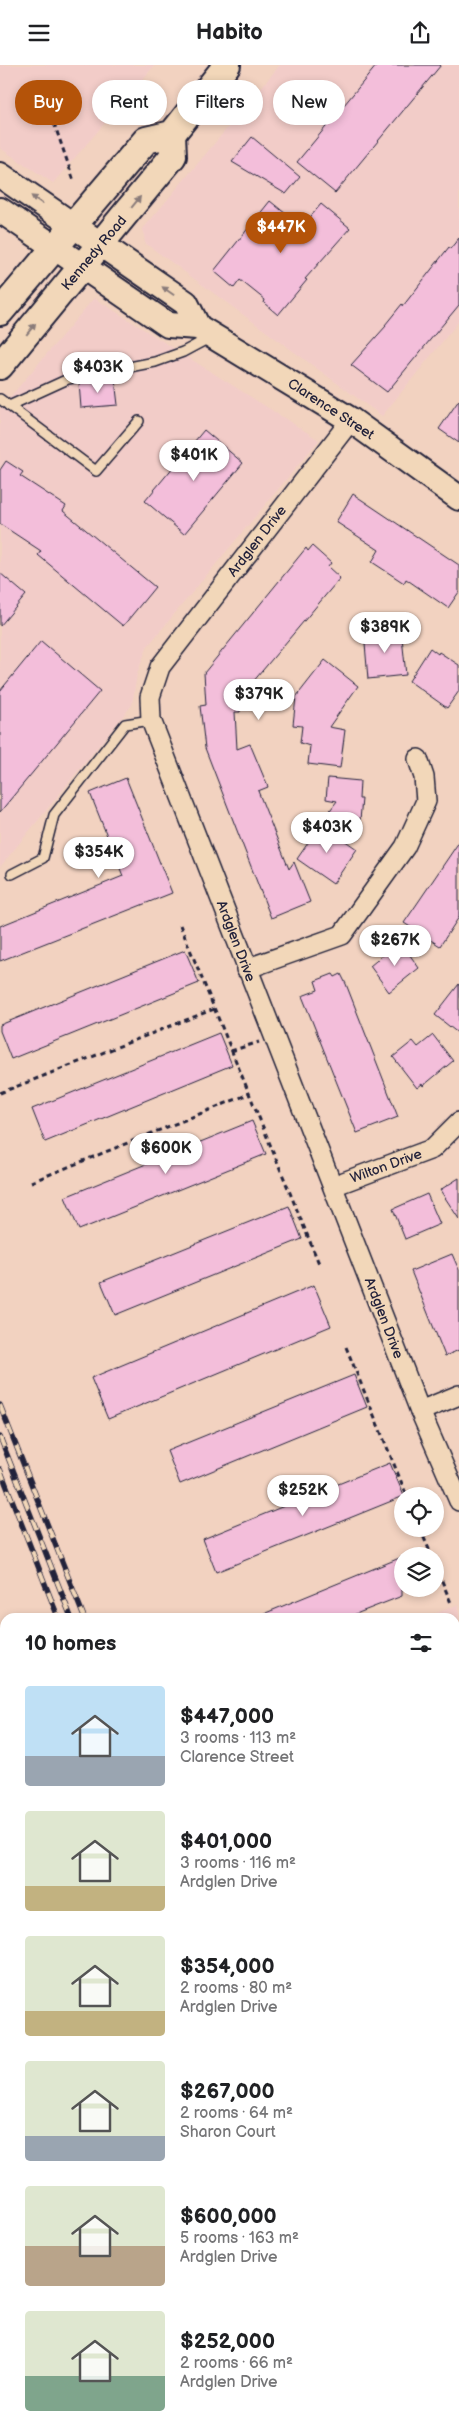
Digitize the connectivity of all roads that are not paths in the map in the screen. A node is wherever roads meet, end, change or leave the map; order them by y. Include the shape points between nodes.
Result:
1 (228, 65) edge
2 (172, 134) junction
3 (0, 175) edge
4 (0, 210) edge
5 (73, 225) junction
6 (101, 244) junction
7 (54, 247) junction
8 (82, 266) junction
9 (0, 311) edge
10 (206, 331) junction
11 (0, 366) edge
12 (0, 399) edge
13 (9, 406) junction
14 (351, 420) junction
15 (139, 421) dead end
16 (459, 498) edge
17 (151, 720) junction
18 (418, 759) dead end
19 (12, 874) dead end
20 (246, 969) junction
21 (459, 1122) edge
22 (332, 1186) junction
23 (459, 1395) edge
24 (420, 1411) junction
25 (459, 1501) edge

1 - 2 main road
2 - 5 main road via 146,140
6 -> 2 main road, Kennedy Road via 174,156
5 -> 3 street
4 - 7 street, Clarence Street
5 - 6 street
5 - 7 main road
6 - 8 main road, Kennedy Road
10 -> 6 street via 186,303
7 - 8 street, Clarence Street
7 - 9 main road
8 - 10 street, Clarence Street via 168,325
11 -> 8 main road, Kennedy Road
10 - 13 lane via 183,352 155,363 68,379
10 - 14 street, Clarence Street
12 - 13 lane
13 - 15 lane via 96,471
14 - 16 street, Clarence Street
14 - 17 street, Ardglen Drive via 160,667 150,697
17 - 19 lane via 125,724 54,815 42,858
17 - 20 street, Ardglen Drive
18 - 20 street via 424,777 426,801 405,847 342,935
20 - 22 street, Ardglen Drive
21 - 22 street, Wilton Drive via 432,1149
22 - 24 street, Ardglen Drive
23 - 24 street
24 - 25 street, Ardglen Drive

